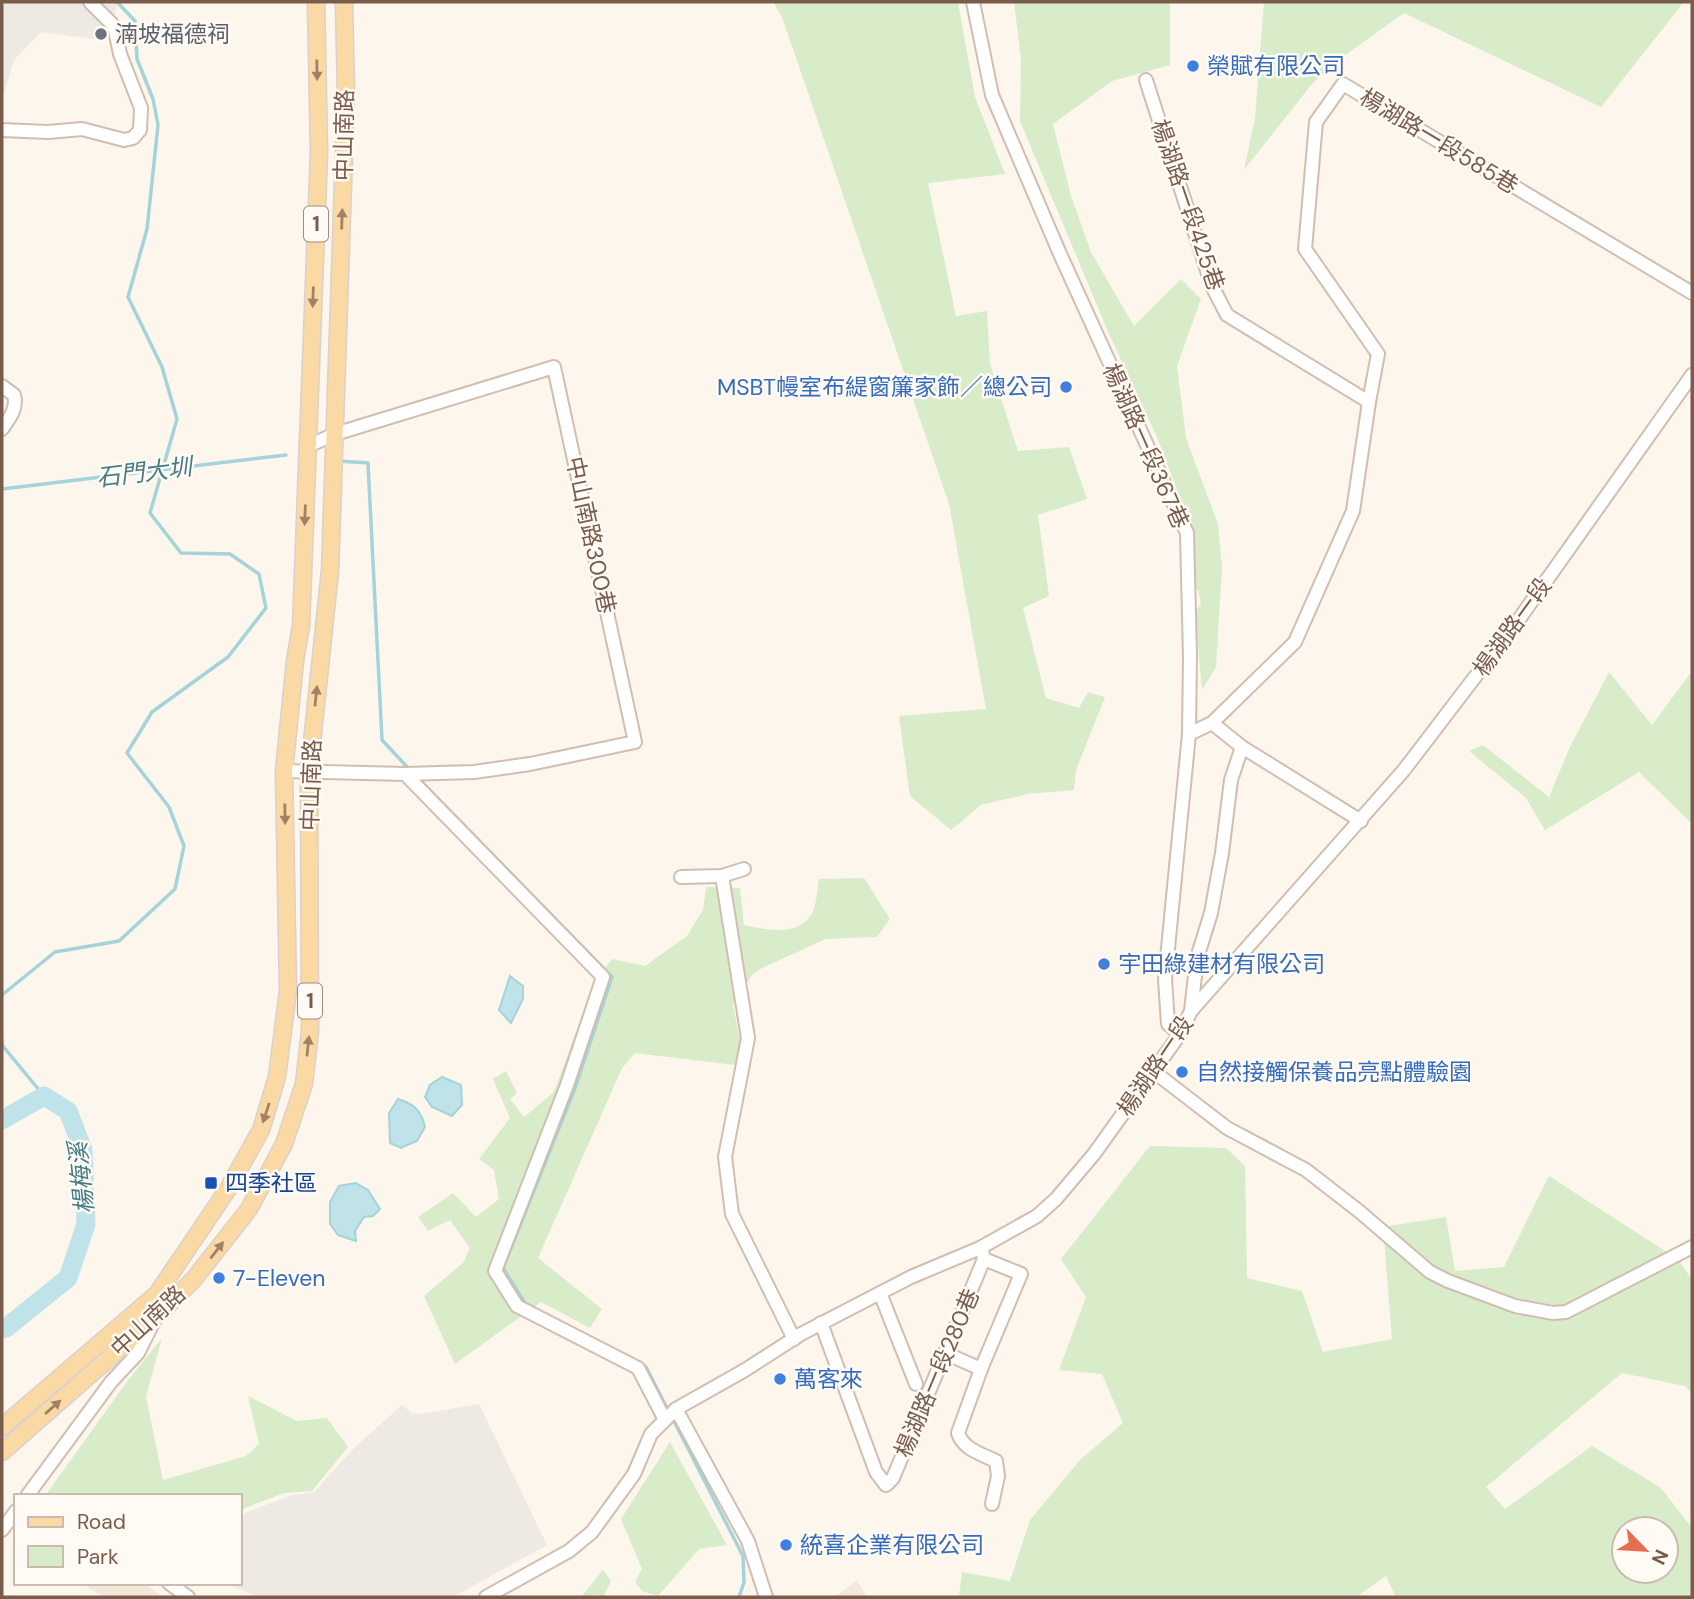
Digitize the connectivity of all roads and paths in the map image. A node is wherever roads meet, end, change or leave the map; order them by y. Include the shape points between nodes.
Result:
1 (90, 2) edge
2 (316, 2) edge
3 (344, 2) edge
4 (973, 2) edge
5 (1146, 80) dead end
6 (2, 130) edge
7 (1692, 293) edge
8 (1692, 375) edge
9 (2, 386) edge
10 (1369, 402) junction
11 (2, 429) edge
12 (335, 434) junction
13 (308, 446) junction
14 (1212, 723) junction
15 (1189, 734) junction
16 (1242, 747) junction
17 (284, 771) junction
18 (309, 771) junction
19 (411, 774) junction
20 (1361, 821) junction
21 (744, 869) dead end
22 (722, 876) junction
23 (681, 877) dead end
24 (1191, 1011) junction
25 (1180, 1034) junction
26 (1153, 1071) junction
27 (1692, 1247) edge
28 (982, 1253) junction
29 (880, 1293) junction
30 (157, 1294) junction
31 (157, 1316) junction
32 (821, 1323) junction
33 (794, 1339) junction
34 (945, 1353) junction
35 (981, 1369) junction
36 (916, 1384) dead end
37 (670, 1415) junction
38 (2, 1427) edge
39 (2, 1452) edge
40 (28, 1494) edge
41 (992, 1504) dead end
42 (14, 1514) edge
43 (2, 1530) edge
44 (172, 1585) edge
45 (188, 1597) edge
46 (486, 1597) edge
47 (766, 1597) edge

1 - 6 street via 115,30 141,108 140,130 124,140 82,129
2 -> 13 main road, 中山南路 / 1 via 319,152
12 -> 3 main road, 中山南路 / 1 via 346,94
4 - 15 street, 楊湖路一段367巷 via 992,95 1186,533
5 - 10 street, 楊湖路一段425巷 via 1212,286 1227,315
7 - 10 street, 楊湖路一段585巷 via 1343,84 1316,122 1305,249 1378,354
8 - 20 street, 楊湖路一段 via 1517,622
9 - 11 street via 16,402
10 - 14 street via 1353,510 1295,642
12 - 13 street, 中山南路300巷
18 -> 12 main road, 中山南路 / 1 via 330,571
12 - 19 street, 中山南路300巷 via 554,367 635,742 530,764
13 -> 17 main road, 中山南路 / 1 via 301,625
14 - 15 street
14 - 16 street
15 - 25 street, 楊湖路一段367巷 via 1165,979 1168,1024
16 - 20 street
16 - 24 street via 1231,780
17 - 18 street
17 -> 30 main road, 中山南路 / 1 via 288,991 278,1077 261,1130 228,1189
18 - 19 street
31 -> 18 main road, 中山南路 / 1 via 194,1279 249,1209 284,1144 304,1084 310,1031
19 - 37 street via 603,977 495,1271 517,1306 638,1368
20 - 24 street, 楊湖路一段
21 - 22 street
22 - 23 street
22 - 33 street via 748,1038 726,1157 732,1214
24 - 25 street, 楊湖路一段
25 - 26 street, 楊湖路一段
26 - 27 street via 1227,1128 1306,1170 1430,1272 1515,1306 1566,1312
26 - 28 street, 楊湖路一段 via 1056,1199
28 - 29 street, 楊湖路一段
28 - 34 street, 楊湖路一段280巷
28 - 35 street, 楊湖路一段280巷 via 1021,1274
29 - 32 street, 楊湖路一段
29 - 36 street
30 - 31 street
30 - 38 main road, 中山南路 / 1
39 -> 31 main road, 中山南路 / 1
31 - 40 street via 138,1353 111,1382
32 - 33 street, 楊湖路一段
32 - 34 street, 楊湖路一段280巷 via 876,1472 886,1485 893,1478
33 - 37 street, 楊湖路一段
34 - 35 street
35 - 41 street, 楊湖路一段280巷 via 958,1433 969,1448 996,1461
37 - 46 street, 楊湖路一段 via 651,1434 634,1474 592,1532 569,1551
37 - 47 street via 748,1541
42 - 43 street
44 - 45 street

